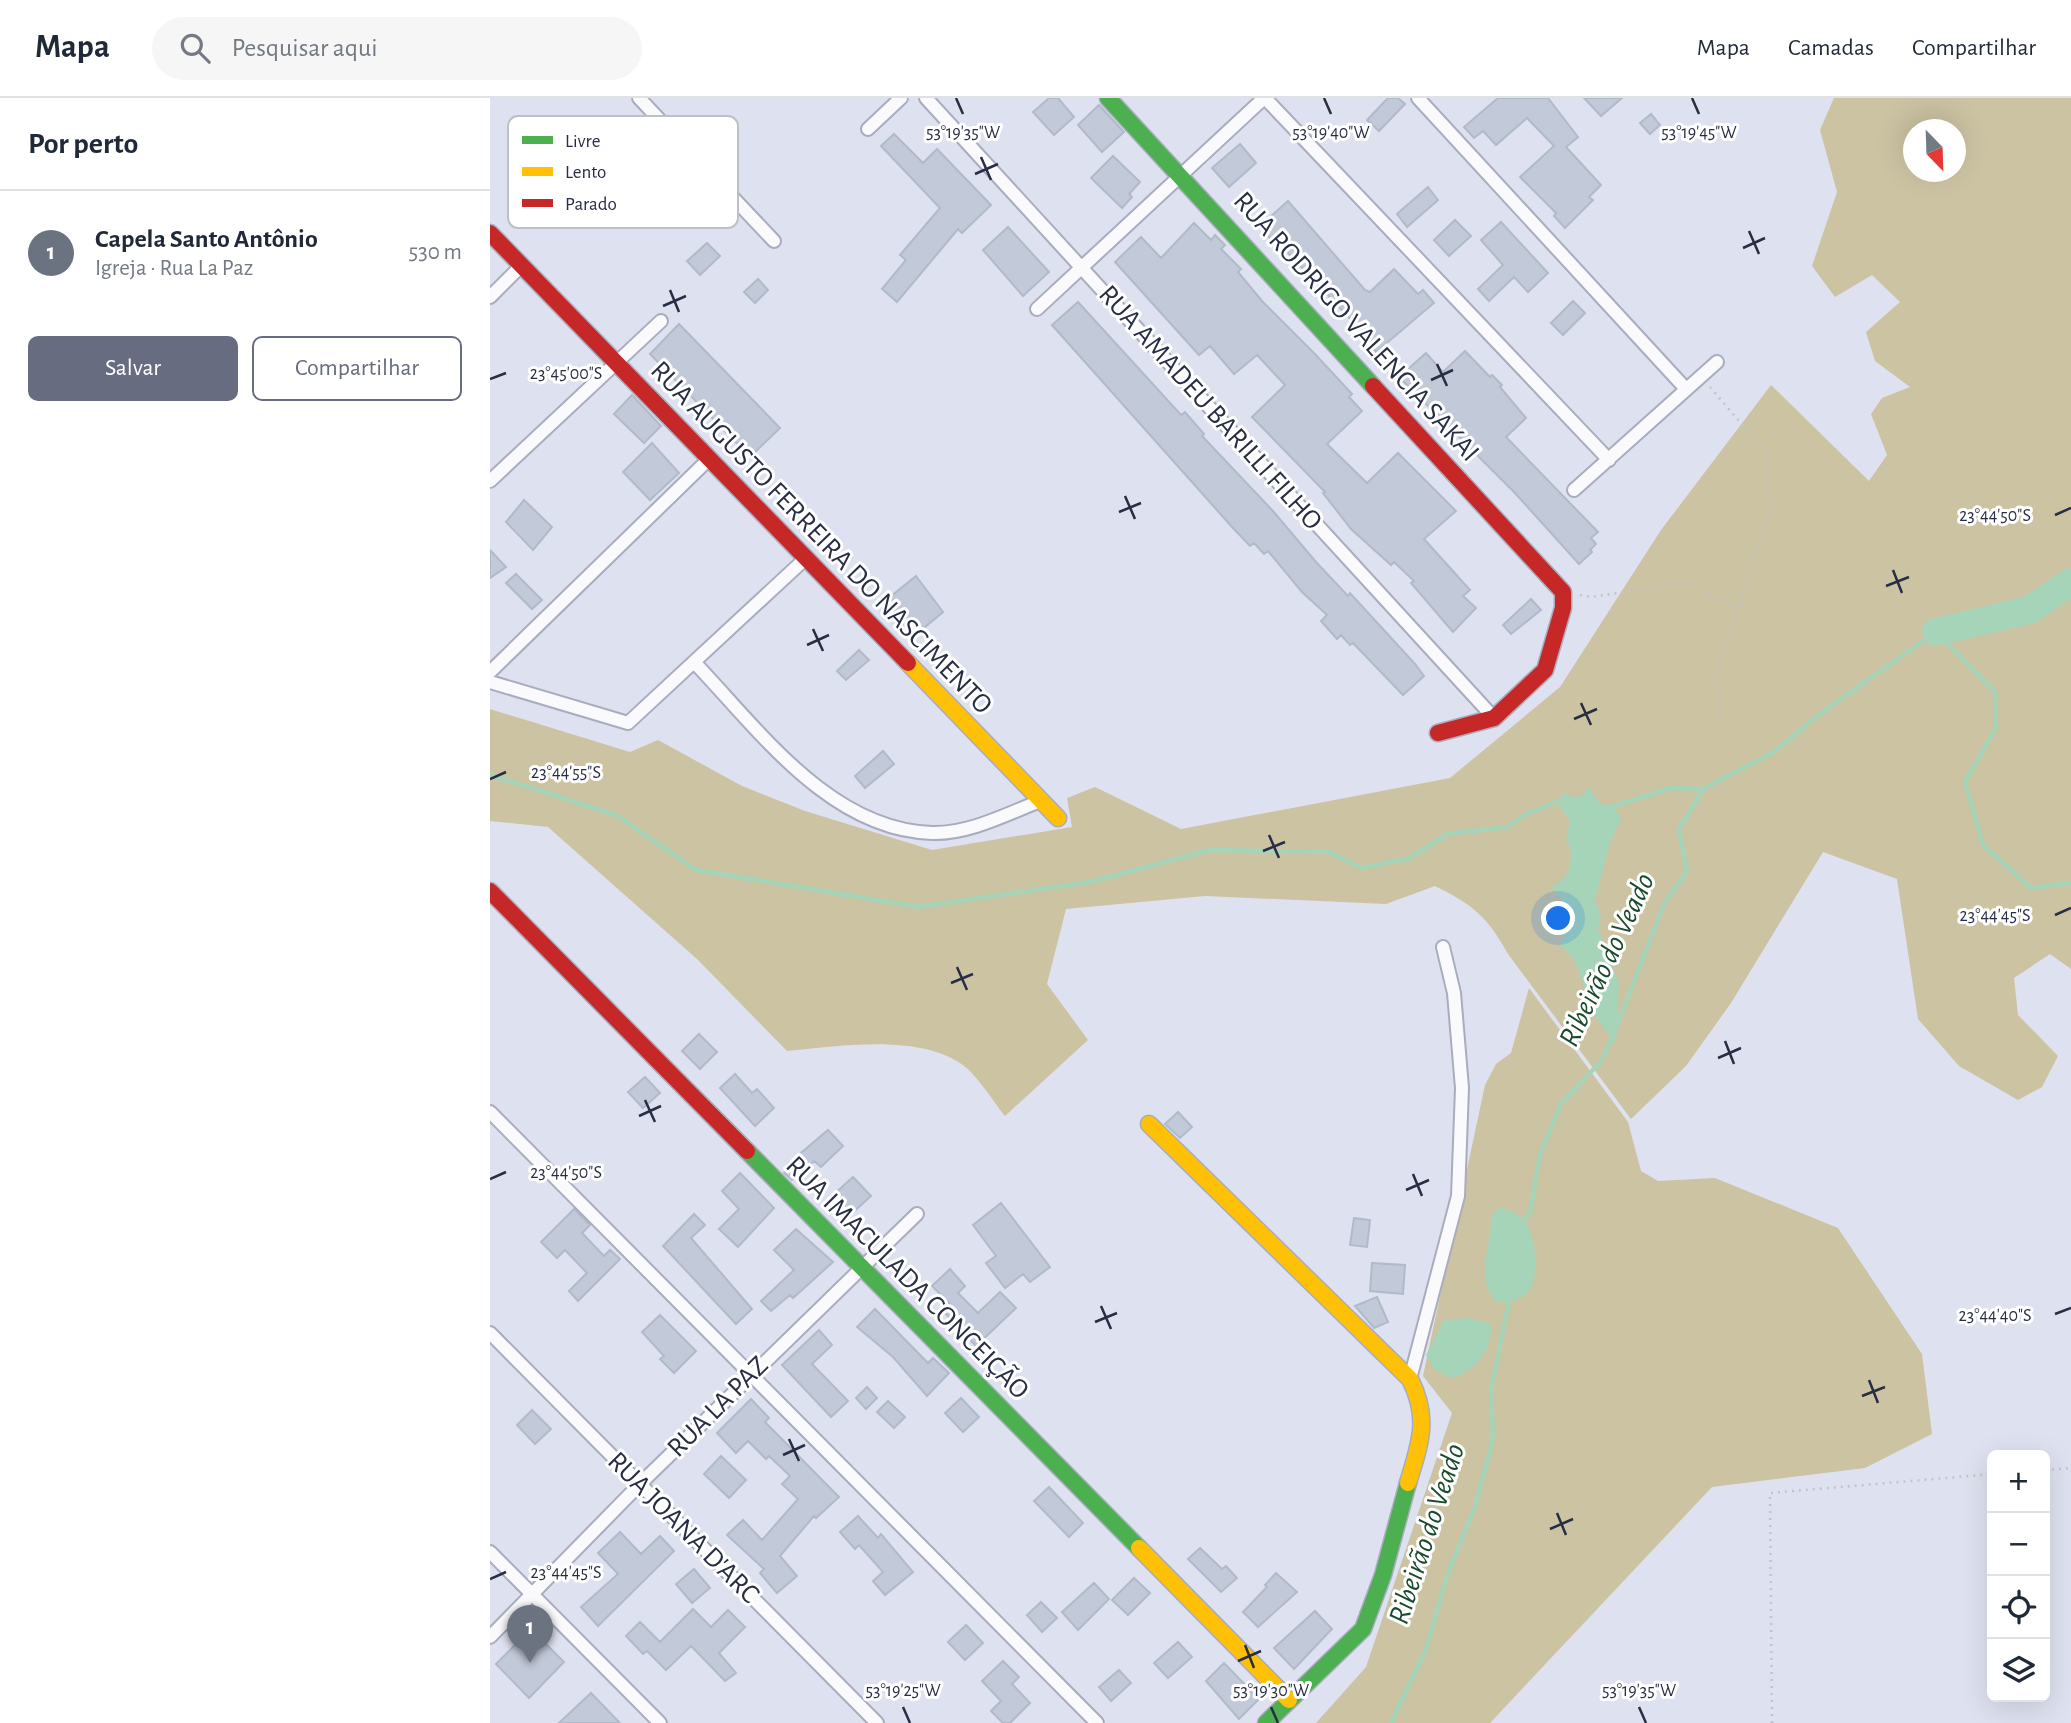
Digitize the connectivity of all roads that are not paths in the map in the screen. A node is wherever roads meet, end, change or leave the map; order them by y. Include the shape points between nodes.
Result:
1 (639, 98) edge
2 (901, 98) edge
3 (926, 98) edge
4 (1108, 98) edge
5 (1264, 98) edge
6 (1418, 98) edge
7 (656, 116) edge
8 (868, 129) dead end
9 (1182, 176) junction
10 (738, 203) edge
11 (490, 233) edge
12 (774, 241) dead end
13 (522, 266) junction
14 (1082, 268) junction
15 (490, 297) edge
16 (1037, 309) dead end
17 (661, 321) dead end
18 (1717, 362) dead end
19 (614, 363) junction
20 (1686, 389) junction
21 (709, 458) junction
22 (1609, 460) junction
23 (490, 481) edge
24 (1574, 490) dead end
25 (806, 558) junction
26 (694, 662) junction
27 (490, 672) edge
28 (490, 682) edge
29 (1494, 718) junction
30 (1438, 733) dead end
31 (1040, 801) junction
32 (1058, 818) dead end
33 (490, 891) edge
34 (1443, 947) dead end
35 (490, 1112) edge
36 (1149, 1124) dead end
37 (917, 1214) dead end
38 (860, 1268) junction
39 (490, 1333) edge
40 (752, 1374) junction
41 (1410, 1379) junction
42 (640, 1484) junction
43 (490, 1552) edge
44 (532, 1595) junction
45 (490, 1637) edge
46 (1289, 1700) junction
47 (660, 1723) edge
48 (877, 1723) edge
49 (1097, 1723) edge
50 (1266, 1723) edge

1 - 7 street
2 - 8 street
3 - 14 street, RUA AMADEU BARILLI FILHO
4 - 9 street, RUA RODRIGO VALENCIA SAKAI
5 - 9 street
5 - 22 street
6 - 20 street
9 - 14 street
9 - 29 street, RUA RODRIGO VALENCIA SAKAI via 1563,592 1563,608 1545,670
10 - 12 street
11 - 13 street, RUA AUGUSTO FERREIRA DO NASCIMENTO
13 - 15 street
13 - 19 street, RUA AUGUSTO FERREIRA DO NASCIMENTO
14 - 16 street
14 - 29 street, RUA AMADEU BARILLI FILHO
17 - 19 street
18 - 20 street
19 - 21 street, RUA AUGUSTO FERREIRA DO NASCIMENTO
19 - 23 street
20 - 22 street
21 - 25 street, RUA AUGUSTO FERREIRA DO NASCIMENTO
21 - 27 street
22 - 24 street
25 - 26 street
25 - 31 street, RUA AUGUSTO FERREIRA DO NASCIMENTO
26 - 28 street via 628,723
26 - 31 street via 810,784 845,806 894,826 933,833 979,825
29 - 30 street
31 - 32 street, RUA AUGUSTO FERREIRA DO NASCIMENTO
33 - 38 street, RUA IMACULADA CONCEIÇÃO
34 - 41 street via 1454,992 1462,1088 1458,1196
35 - 40 street
36 - 41 street
37 - 38 street, RUA LA PAZ
38 - 40 street, RUA LA PAZ
38 - 46 street, RUA IMACULADA CONCEIÇÃO
39 - 42 street, RUA JOANA D'ARC
40 - 42 street, RUA LA PAZ
40 - 49 street
41 - 46 street via 1425,1420 1363,1629
42 - 44 street, RUA LA PAZ
42 - 48 street, RUA JOANA D'ARC
43 - 44 street
44 - 45 street, RUA LA PAZ
44 - 47 street
46 - 50 street

